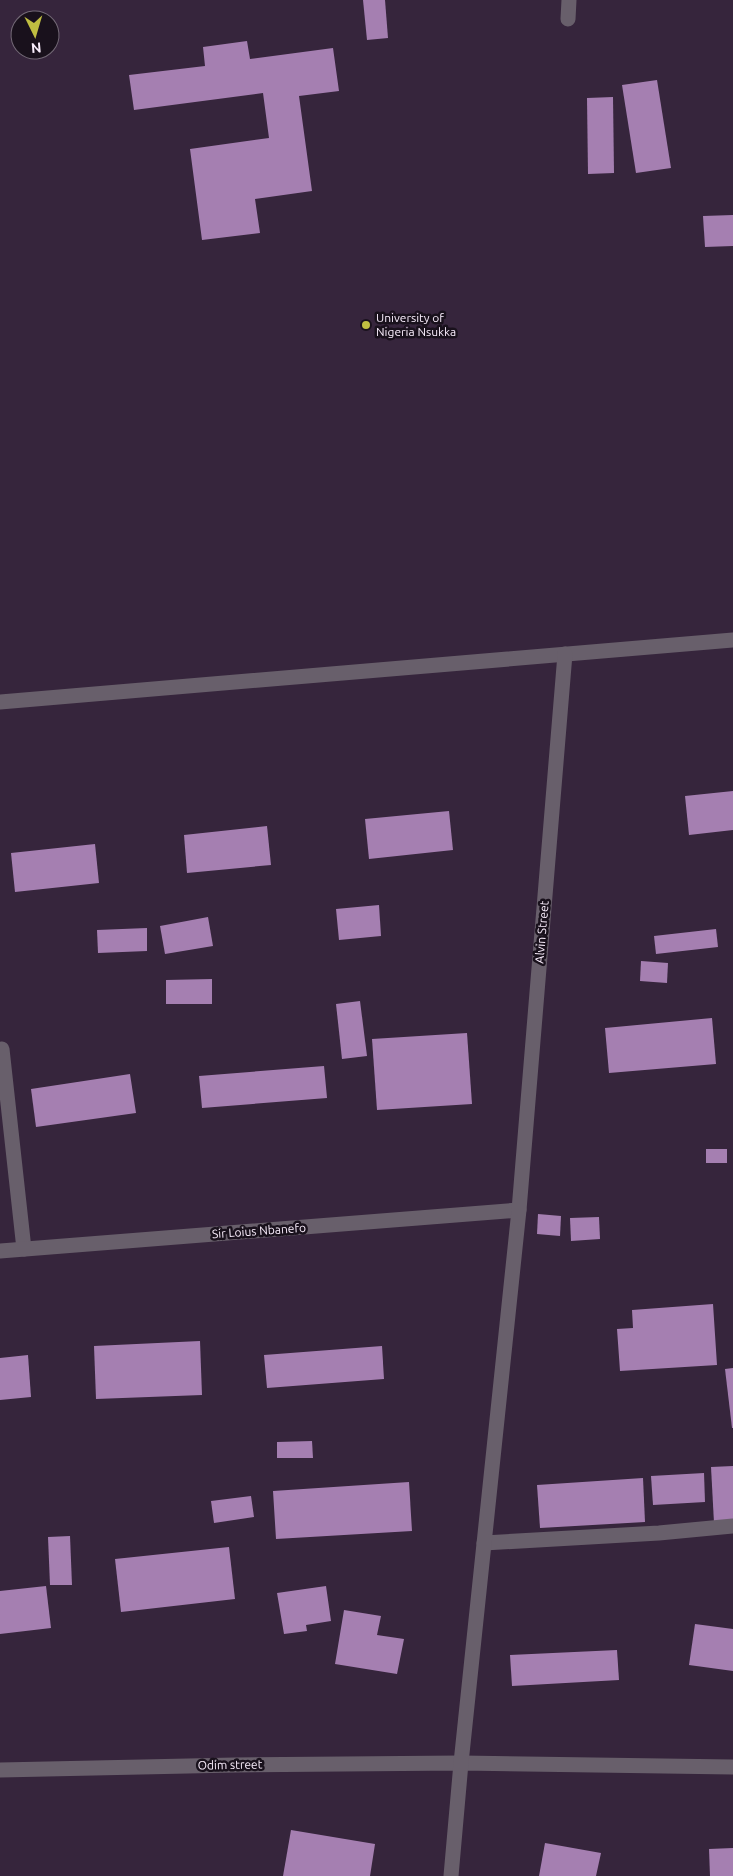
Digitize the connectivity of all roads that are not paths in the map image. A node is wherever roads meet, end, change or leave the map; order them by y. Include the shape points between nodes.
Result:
1 (569, 0) edge
2 (568, 19) dead end
3 (733, 640) edge
4 (566, 654) junction
5 (0, 702) edge
6 (2, 1048) dead end
7 (519, 1210) junction
8 (24, 1249) junction
9 (0, 1251) edge
10 (733, 1526) edge
11 (484, 1543) junction
12 (461, 1763) junction
13 (733, 1767) edge
14 (0, 1770) edge
15 (451, 1876) edge

1 - 2 street
3 - 4 street
4 - 5 street
4 - 7 street, Alvin Street
6 - 8 street
7 - 8 street, Sir Loius Nbanefo
7 - 11 street, Alvin Street
8 - 9 street, Sir Loius Nbanefo
10 - 11 street
11 - 12 street, Alvin Street
12 - 13 street, Odim street
12 - 14 street, Odim street
12 - 15 street, Alvin Street

